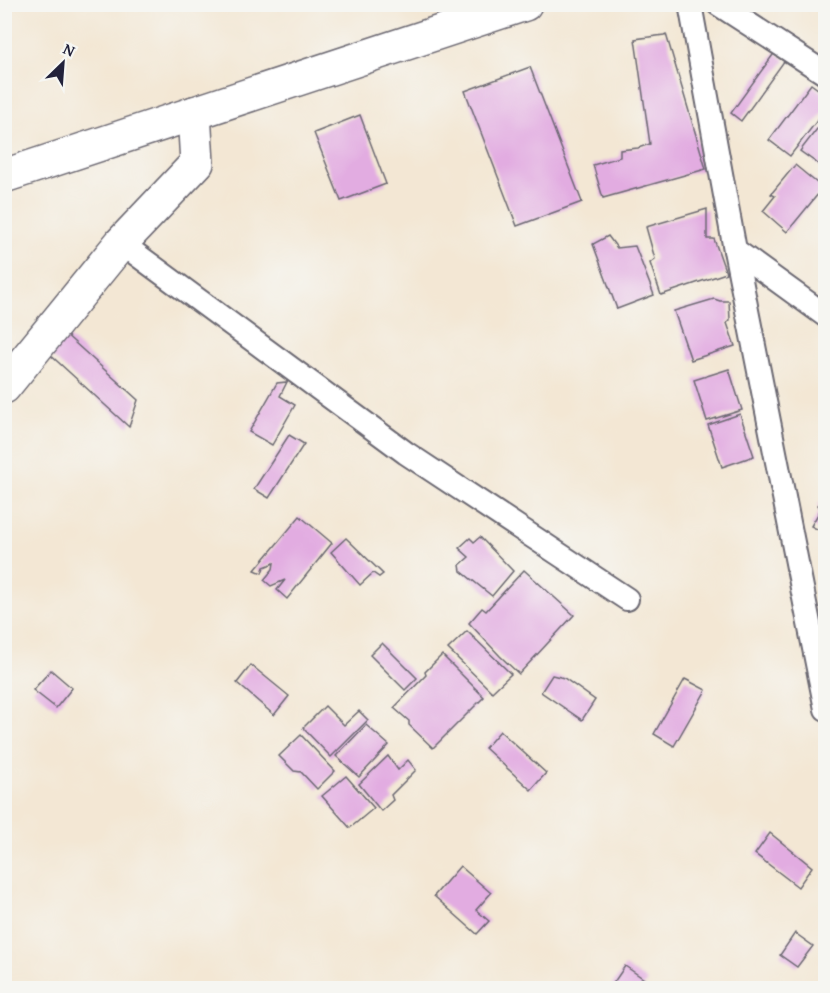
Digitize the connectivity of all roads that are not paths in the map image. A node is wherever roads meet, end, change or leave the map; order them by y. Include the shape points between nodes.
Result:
1 (525, 4) edge
2 (690, 4) edge
3 (718, 4) edge
4 (825, 74) edge
5 (194, 113) junction
6 (4, 176) edge
7 (121, 243) junction
8 (735, 250) junction
9 (825, 316) edge
10 (4, 387) edge
11 (627, 599) dead end
12 (825, 709) edge

1 - 5 main road
2 - 8 street
3 - 4 street
5 - 6 main road
5 - 7 main road via 197,164
7 - 10 main road
7 - 11 street via 406,453
8 - 9 street
8 - 12 street

